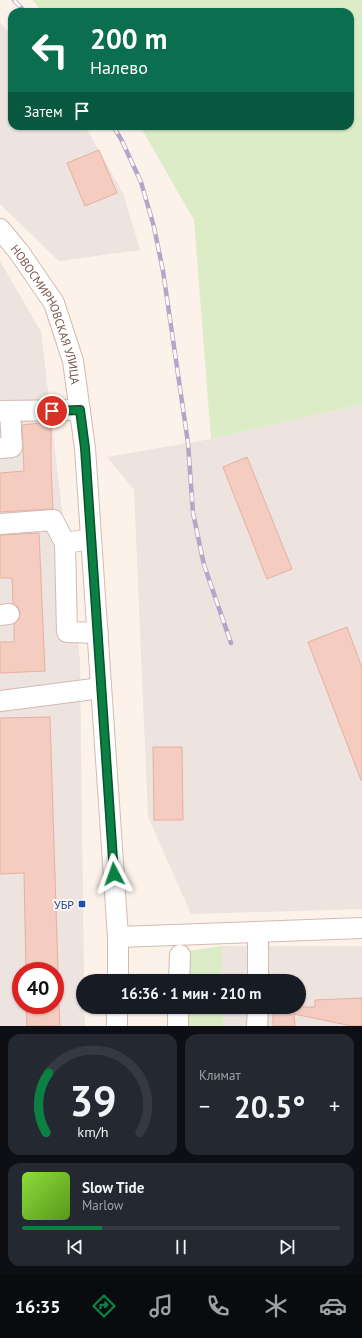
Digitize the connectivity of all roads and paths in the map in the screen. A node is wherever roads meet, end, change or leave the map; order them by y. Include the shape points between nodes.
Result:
1 (0, 229) edge
2 (80, 410) junction
3 (5, 411) edge
4 (0, 448) edge
5 (0, 524) edge
6 (91, 539) junction
7 (65, 543) junction
8 (98, 633) junction
9 (101, 688) junction
10 (0, 701) edge
11 (362, 928) edge
12 (258, 932) junction
13 (118, 937) junction
14 (180, 955) dead end
15 (118, 974) edge
16 (179, 974) edge
17 (258, 974) edge
18 (117, 1014) edge
19 (178, 1014) edge
20 (258, 1014) edge
21 (117, 1026) edge
22 (178, 1026) edge
23 (257, 1026) edge

1 - 2 street, НОВОСМИРНОВСКАЯ УЛИЦА via 20,252 54,303 73,361
2 - 3 street
2 - 6 street, НОВОСМИРНОВСКАЯ УЛИЦА
3 - 4 street via 12,447
5 - 7 street via 52,520
6 - 7 street
6 - 8 street, НОВОСМИРНОВСКАЯ УЛИЦА
7 - 8 street via 67,632
8 - 9 street, НОВОСМИРНОВСКАЯ УЛИЦА
9 - 10 street
9 - 13 street, НОВОСМИРНОВСКАЯ УЛИЦА
11 - 12 street
12 - 13 street
12 - 17 street
13 - 15 street, НОВОСМИРНОВСКАЯ УЛИЦА
14 - 16 street
18 - 21 street
19 - 22 street
20 - 23 street

